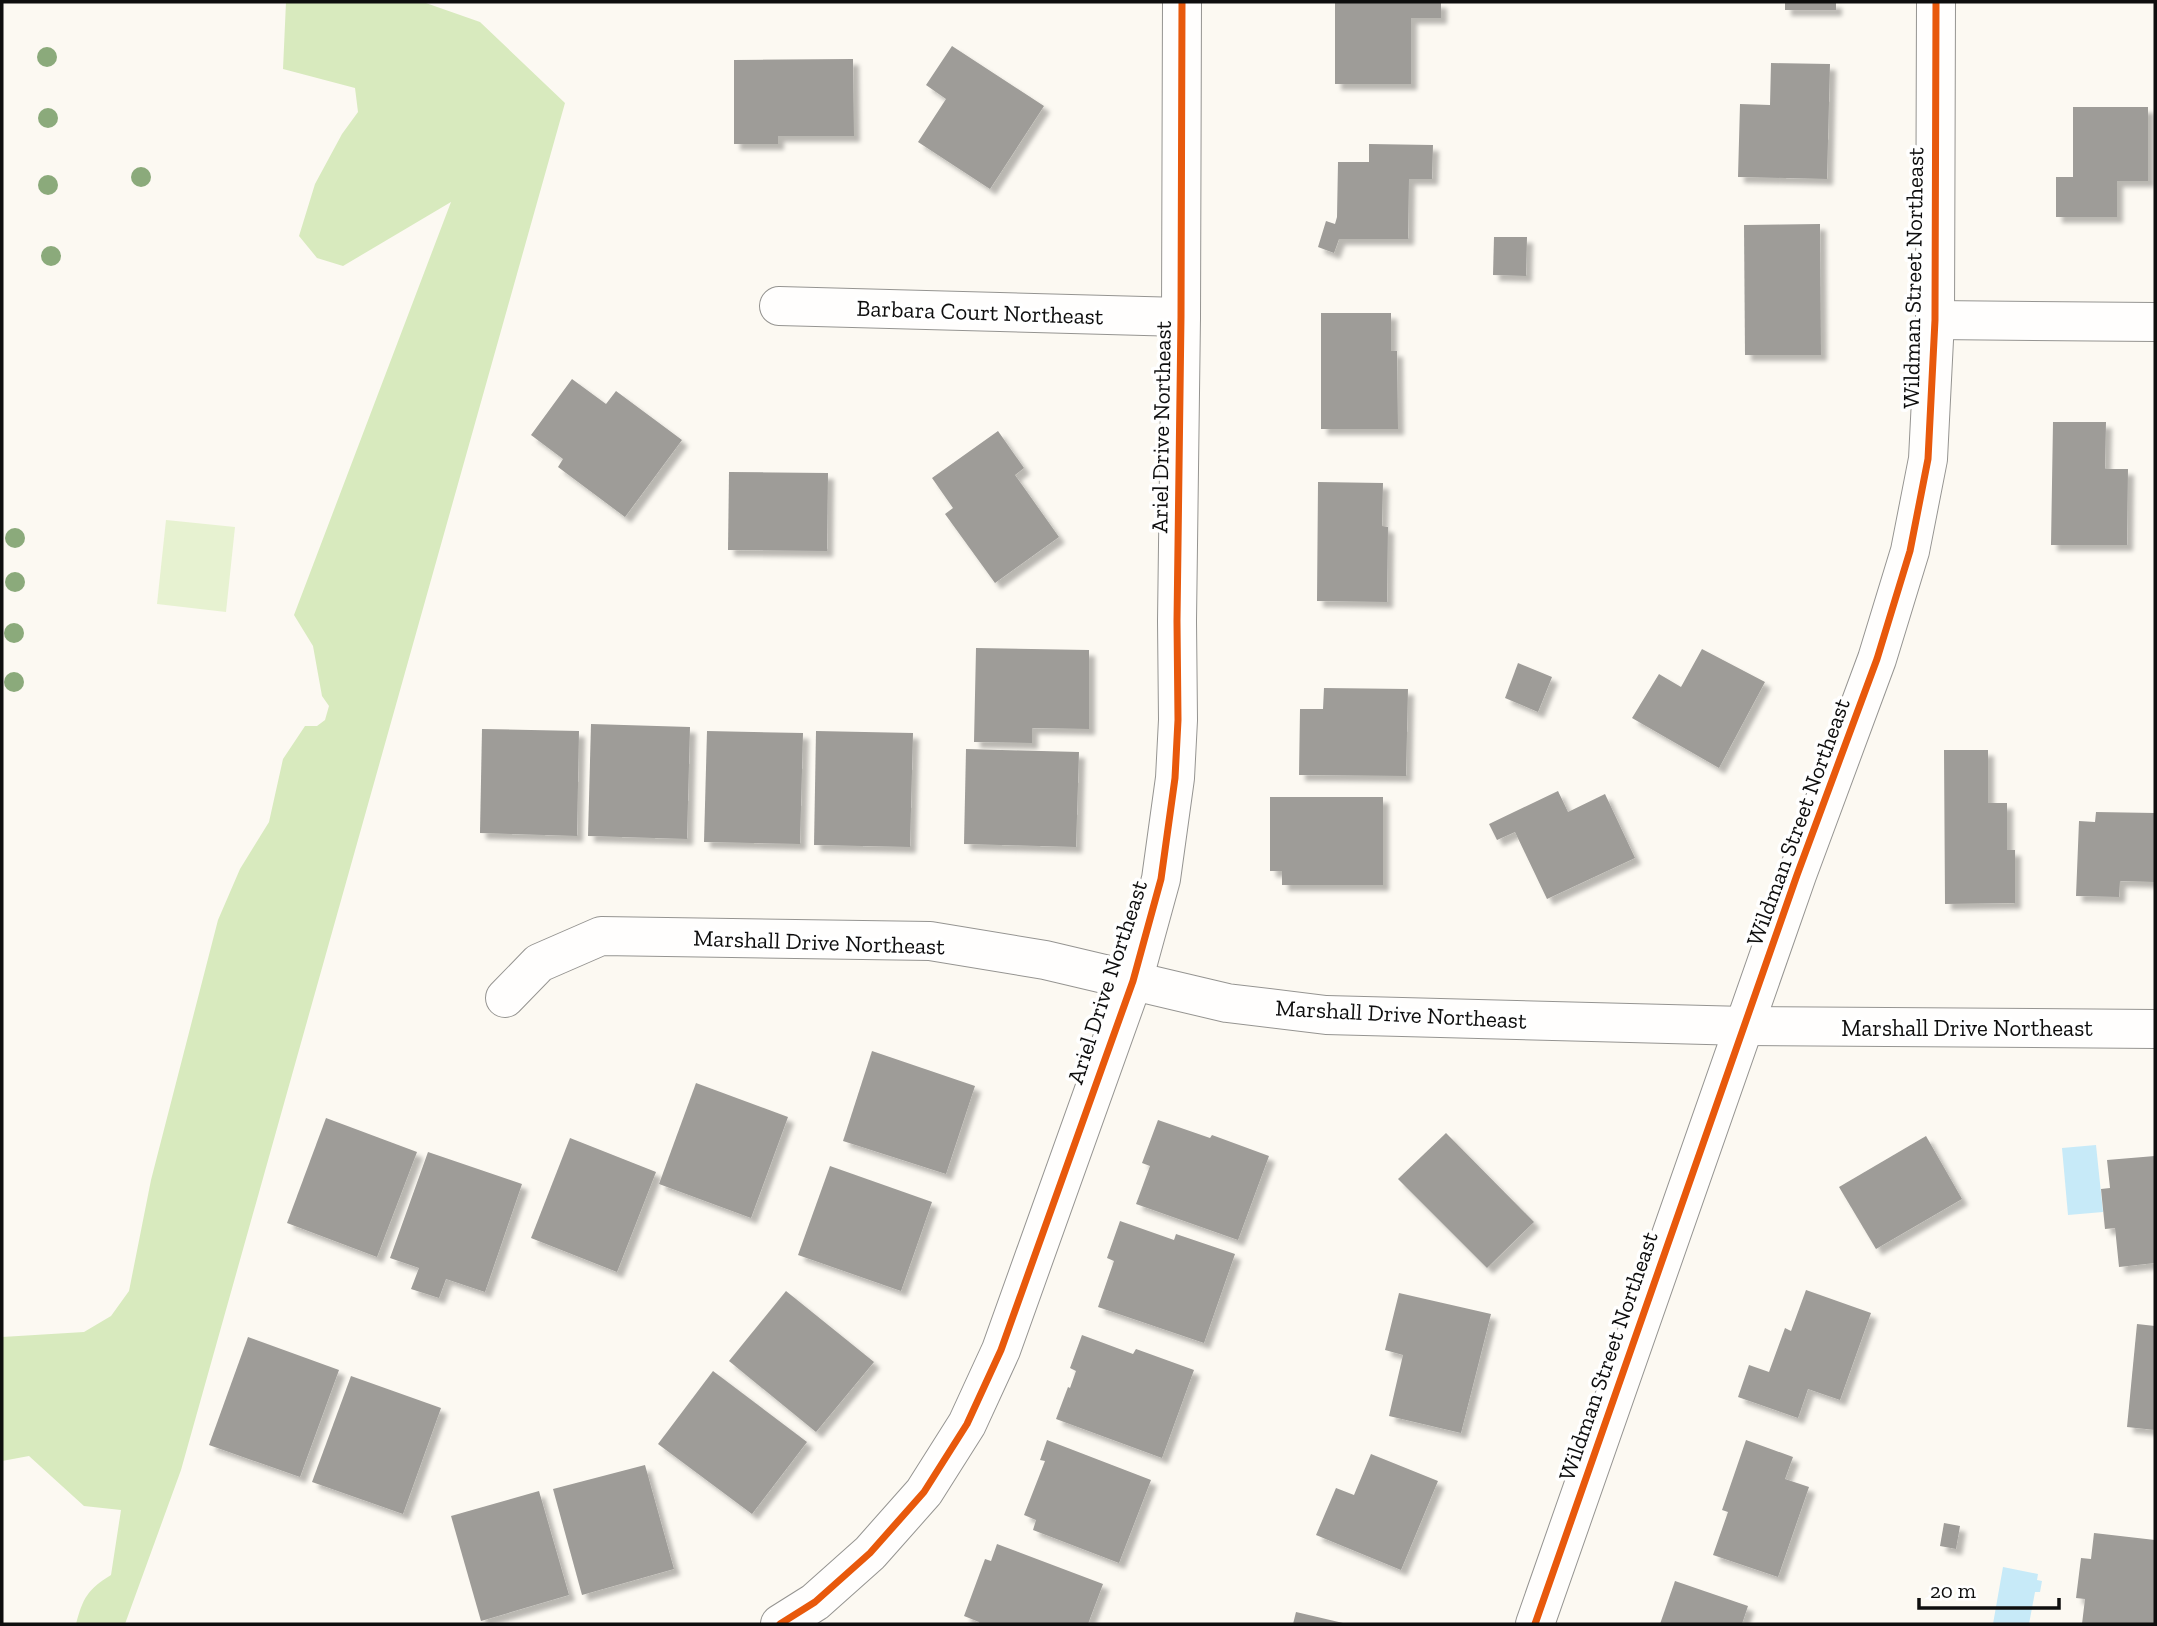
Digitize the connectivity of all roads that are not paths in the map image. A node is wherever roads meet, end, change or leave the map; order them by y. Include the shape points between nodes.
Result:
1 (1182, 2) edge
2 (1936, 2) edge
3 (779, 306) dead end
4 (1181, 317) junction
5 (1935, 320) junction
6 (2155, 322) edge
7 (1133, 981) junction
8 (505, 998) dead end
9 (1745, 1026) junction
10 (2155, 1029) edge
11 (780, 1624) edge
12 (1535, 1624) edge

1 - 4 street, Ariel Drive Northeast
2 - 5 street, Wildman Street Northeast
3 - 4 street, Barbara Court Northeast
4 - 7 street, Ariel Drive Northeast via 1175,778 1161,879
5 - 6 street
5 - 9 street, Wildman Street Northeast via 1928,459 1910,551 1877,659
7 - 8 street, Marshall Drive Northeast via 1045,960 930,942 601,936 539,962
7 - 9 street, Marshall Drive Northeast via 1227,1003 1326,1015
7 - 11 street, Ariel Drive Northeast via 1001,1350 967,1424 924,1492 870,1553 814,1602
9 - 10 street, Marshall Drive Northeast
9 - 12 street, Wildman Street Northeast

